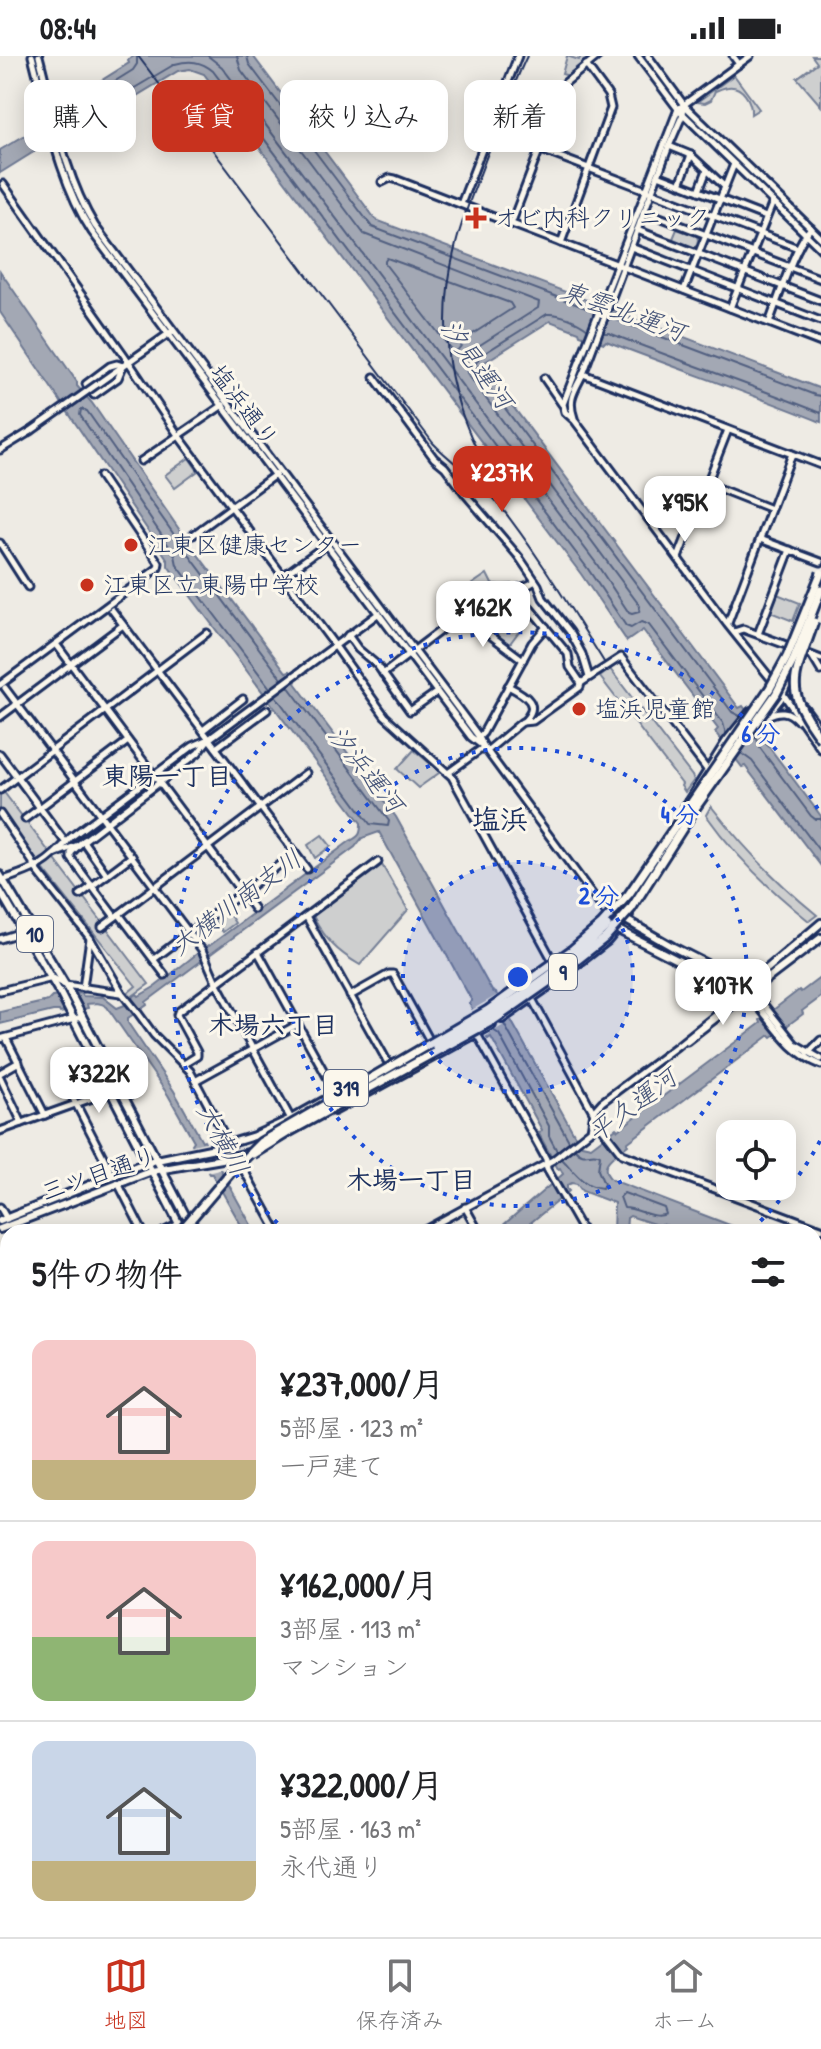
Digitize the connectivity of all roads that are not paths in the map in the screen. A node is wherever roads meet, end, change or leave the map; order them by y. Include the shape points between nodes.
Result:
1 (32, 56) edge
2 (39, 56) edge
3 (518, 56) edge
4 (598, 56) edge
5 (638, 56) edge
6 (648, 56) edge
7 (733, 56) edge
8 (750, 56) edge
9 (739, 64) junction
10 (586, 65) junction
11 (40, 80) edge
12 (43, 80) edge
13 (509, 80) edge
14 (566, 80) edge
15 (682, 109) junction
16 (669, 146) junction
17 (60, 152) edge
18 (481, 152) edge
19 (538, 152) edge
20 (544, 152) edge
21 (691, 155) junction
22 (734, 164) junction
23 (589, 169) junction
24 (707, 170) junction
25 (658, 175) junction
26 (382, 182) dead end
27 (3, 184) dead end
28 (680, 184) junction
29 (724, 186) junction
30 (649, 191) junction
31 (699, 191) junction
32 (719, 199) junction
33 (773, 202) junction
34 (461, 204) junction
35 (644, 211) junction
36 (713, 215) junction
37 (766, 217) junction
38 (511, 224) junction
39 (811, 228) junction
40 (637, 230) junction
41 (760, 233) junction
42 (705, 234) junction
43 (805, 234) junction
44 (821, 238) edge
45 (561, 243) junction
46 (631, 247) junction
47 (798, 248) junction
48 (821, 249) edge
49 (697, 253) junction
50 (752, 253) junction
51 (620, 266) junction
52 (791, 267) junction
53 (692, 270) junction
54 (744, 272) junction
55 (821, 279) edge
56 (783, 287) junction
57 (738, 288) junction
58 (684, 290) junction
59 (821, 301) edge
60 (777, 303) junction
61 (730, 308) junction
62 (821, 321) edge
63 (769, 323) junction
64 (170, 332) junction
65 (821, 343) edge
66 (126, 364) junction
67 (580, 373) junction
68 (374, 377) dead end
69 (544, 378) dead end
70 (224, 404) junction
71 (563, 404) junction
72 (575, 421) junction
73 (728, 430) junction
74 (178, 435) junction
75 (0, 450) edge
76 (792, 454) junction
77 (141, 461) dead end
78 (821, 465) edge
79 (276, 474) junction
80 (100, 476) dead end
81 (708, 484) junction
82 (230, 506) junction
83 (771, 509) junction
84 (193, 535) dead end
85 (760, 539) junction
86 (0, 543) edge
87 (328, 543) junction
88 (790, 550) junction
89 (678, 558) junction
90 (821, 562) edge
91 (821, 574) edge
92 (283, 577) junction
93 (535, 581) junction
94 (28, 587) dead end
95 (514, 589) junction
96 (821, 597) edge
97 (112, 610) dead end
98 (380, 612) junction
99 (462, 614) junction
100 (727, 624) junction
101 (123, 625) junction
102 (546, 627) junction
103 (734, 632) junction
104 (207, 633) dead end
105 (758, 634) junction
106 (348, 635) junction
107 (56, 644) junction
108 (335, 646) junction
109 (793, 648) junction
110 (801, 651) junction
111 (411, 653) junction
112 (812, 656) junction
113 (821, 659) edge
114 (523, 660) junction
115 (70, 665) junction
116 (158, 671) junction
117 (821, 671) edge
118 (383, 674) junction
119 (589, 677) junction
120 (581, 683) junction
121 (775, 684) junction
122 (508, 686) junction
123 (2, 687) edge
124 (437, 692) junction
125 (784, 692) junction
126 (243, 699) dead end
127 (18, 704) junction
128 (267, 710) dead end
129 (105, 711) junction
130 (767, 716) junction
131 (0, 717) edge
132 (522, 722) junction
133 (202, 730) junction
134 (821, 730) edge
135 (209, 739) junction
136 (476, 739) junction
137 (821, 739) edge
138 (128, 741) junction
139 (216, 748) junction
140 (485, 749) junction
141 (821, 749) edge
142 (52, 750) junction
143 (0, 754) edge
144 (708, 771) junction
145 (306, 773) dead end
146 (448, 773) junction
147 (154, 775) junction
148 (17, 777) junction
149 (75, 781) junction
150 (159, 783) junction
151 (0, 790) edge
152 (690, 803) junction
153 (260, 807) junction
154 (40, 808) junction
155 (0, 814) edge
156 (101, 815) junction
157 (25, 819) dead end
158 (107, 823) junction
159 (83, 841) junction
160 (66, 843) junction
161 (207, 847) junction
162 (295, 853) junction
163 (56, 854) junction
164 (132, 856) junction
165 (378, 862) dead end
166 (36, 869) junction
167 (307, 869) dead end
168 (107, 875) junction
169 (1, 879) edge
170 (92, 886) junction
171 (155, 887) junction
172 (0, 891) edge
173 (242, 893) junction
174 (80, 895) dead end
175 (254, 909) dead end
176 (610, 914) junction
177 (117, 915) junction
178 (306, 916) junction
179 (625, 921) junction
180 (821, 923) edge
181 (102, 927) dead end
182 (618, 930) junction
183 (25, 931) junction
184 (190, 933) junction
185 (805, 935) junction
186 (90, 938) junction
187 (821, 938) edge
188 (0, 939) edge
189 (797, 943) junction
190 (813, 945) junction
191 (258, 952) junction
192 (804, 952) junction
193 (154, 959) junction
194 (553, 962) junction
195 (165, 975) dead end
196 (563, 976) junction
197 (53, 978) junction
198 (216, 982) junction
199 (523, 984) junction
200 (65, 985) junction
201 (83, 988) junction
202 (750, 988) junction
203 (0, 991) edge
204 (122, 993) junction
205 (743, 994) junction
206 (350, 996) junction
207 (532, 998) junction
208 (767, 1012) junction
209 (77, 1013) junction
210 (74, 1020) junction
211 (298, 1024) junction
212 (477, 1034) junction
213 (3, 1039) edge
214 (821, 1040) edge
215 (433, 1044) junction
216 (253, 1049) junction
217 (91, 1052) junction
218 (806, 1055) junction
219 (19, 1062) junction
220 (821, 1062) edge
221 (184, 1064) junction
222 (388, 1065) junction
223 (0, 1075) edge
224 (396, 1078) junction
225 (195, 1081) junction
226 (119, 1089) junction
227 (111, 1092) junction
228 (337, 1094) junction
229 (77, 1104) junction
230 (344, 1106) junction
231 (594, 1111) junction
232 (45, 1115) junction
233 (291, 1119) junction
234 (22, 1123) junction
235 (0, 1131) edge
236 (229, 1144) junction
237 (236, 1156) junction
238 (156, 1159) junction
239 (147, 1162) junction
240 (546, 1163) junction
241 (161, 1170) junction
242 (152, 1171) junction
243 (116, 1179) junction
244 (0, 1207) edge
245 (465, 1207) junction
246 (3, 1220) edge
247 (12, 1224) edge
248 (139, 1224) edge
249 (178, 1224) edge
250 (186, 1224) edge
251 (186, 1224) edge
252 (190, 1224) edge
253 (274, 1224) edge
254 (435, 1224) edge
255 (475, 1224) edge
256 (579, 1224) edge
257 (808, 1224) edge

1 - 11 street, 塩浜通り
2 - 12 street, 塩浜通り
3 - 13 street
4 - 10 street
5 - 15 street
6 - 15 street
7 - 9 street
8 - 9 street
9 - 15 street
10 - 14 street
10 - 23 street via 611,108
15 - 16 street
15 - 22 street
15 - 30 street
15 - 39 street
16 - 21 street
16 - 25 street
17 - 64 street, 塩浜通り via 82,217
18 - 34 street
19 - 38 street
20 - 23 street
21 - 24 street
21 - 28 street
22 - 29 street
22 - 33 street
23 - 30 street
23 - 45 street
24 - 29 street
24 - 31 street
25 - 28 street
25 - 30 street
26 - 34 street via 395,179
27 - 66 street
28 - 31 street
29 - 32 street
30 - 35 street
30 - 36 street
30 - 51 street
31 - 32 street
32 - 36 street
32 - 37 street
33 - 37 street
33 - 43 street
34 - 38 street
35 - 40 street
35 - 42 street
36 - 41 street
36 - 42 street
37 - 41 street
38 - 45 street
39 - 43 street
39 - 44 street
40 - 46 street
40 - 49 street
41 - 47 street
41 - 50 street
42 - 49 street
42 - 50 street
43 - 47 street
43 - 48 street
45 - 51 street
46 - 51 street
46 - 53 street
47 - 52 street
49 - 53 street
49 - 54 street
50 - 52 street
50 - 54 street
51 - 58 street
51 - 67 street
52 - 55 street
52 - 56 street
53 - 57 street
53 - 58 street
54 - 56 street
54 - 57 street
56 - 59 street
56 - 60 street
57 - 60 street
57 - 61 street
58 - 61 street
60 - 62 street
60 - 63 street
61 - 63 street
63 - 65 street
64 - 66 street
64 - 70 street, 塩浜通り
66 - 66 street via 118,378 94,395 86,384 113,365
66 - 74 street
66 - 75 street, bridge
67 - 71 street
67 - 72 street via 570,401
67 - 73 street
68 - 93 street
69 - 71 street
70 - 74 street
70 - 79 street, 塩浜通り
71 - 72 street
72 - 89 street
73 - 76 street
73 - 81 street
74 - 77 street
74 - 82 street
76 - 78 street
76 - 83 street
79 - 82 street
79 - 87 street, 塩浜通り
80 - 107 street via 158,568
81 - 83 street
81 - 89 street
82 - 84 street
82 - 92 street
83 - 85 street
85 - 88 street
85 - 100 street
86 - 94 street
87 - 92 street
87 - 98 street, 塩浜通り
88 - 90 street
88 - 105 street
89 - 100 street
91 - 109 main road
91 - 152 highway, 9, bridge via 770,688
92 - 108 street
93 - 95 street
93 - 119 street via 570,632
95 - 99 street via 495,589
95 - 102 street
96 - 110 main road, 三ツ目通り / 319
96 - 137 highway, bridge via 795,686 798,704
96 - 251 highway, 9, bridge via 776,694 631,909 605,938 494,1020 258,1150
97 - 101 street
98 - 106 street
98 - 111 street, 塩浜通り
99 - 111 street
99 - 114 street
100 - 103 street
101 - 115 street
101 - 116 street
102 - 114 street
102 - 120 street via 568,654
103 - 105 street
103 - 121 street
104 - 116 street
105 - 109 street
106 - 108 street
106 - 118 street
107 - 115 street
107 - 123 street
108 - 135 street
108 - 146 street via 385,716
109 - 110 street
109 - 121 main road
110 - 112 street
110 - 125 main road, 三ツ目通り / 319
111 - 118 street
111 - 124 street, 塩浜通り
111 - 136 street, 塩浜通り
112 - 113 street
112 - 117 street
114 - 122 street
115 - 127 street
115 - 129 street
116 - 129 street
116 - 133 street
118 - 124 street via 410,711
119 - 120 street
119 - 144 street via 622,657
120 - 132 street via 541,716
121 - 125 street
121 - 144 main road, bridge
122 - 132 street via 527,697 532,707
122 - 136 street
123 - 127 street
124 - 136 street, 塩浜通り
125 - 130 main road, 三ツ目通り / 319
125 - 134 street
125 - 141 street
126 - 133 street
127 - 131 street
127 - 142 street
128 - 139 street
129 - 138 street
129 - 142 street
130 - 141 street via 789,713
130 - 179 main road, 三ツ目通り / 319, bridge via 695,807
132 - 140 street
133 - 135 street
135 - 139 street
135 - 147 street
135 - 150 street
136 - 140 street, 塩浜通り
138 - 147 street
138 - 149 street
139 - 153 street
140 - 146 street
140 - 176 street, 塩浜通り
142 - 148 street
142 - 149 street
143 - 148 street
144 - 176 main road via 644,872
145 - 153 street
146 - 194 street
147 - 150 street
147 - 156 street
148 - 151 street
148 - 154 street
149 - 154 street
149 - 156 street
150 - 158 street
150 - 161 street
152 - 215 highway, bridge via 645,879 600,933 531,989
152 - 250 highway, 9, bridge via 629,894 589,936 488,1010 261,1142
153 - 161 street
153 - 162 street
154 - 157 street
154 - 160 street
155 - 166 street
156 - 158 street
156 - 160 street
158 - 159 street
158 - 164 street
159 - 163 street
159 - 168 street
159 - 170 street via 70,855
160 - 163 street
161 - 171 street
161 - 173 street
162 - 167 street
162 - 173 street
163 - 166 street
164 - 168 street
164 - 171 street
165 - 178 street
166 - 169 street
166 - 186 street
168 - 170 street
169 - 200 main road, 10
170 - 174 street
170 - 177 street
171 - 177 street
171 - 184 street
172 - 183 main road, 10
173 - 175 street
173 - 184 street
176 - 179 main road
176 - 182 street, 塩浜通り
176 - 194 main road
177 - 181 street
177 - 193 street
178 - 191 street
178 - 206 street
179 - 182 main road, 三ツ目通り / 319
179 - 202 main road
180 - 185 main road
182 - 196 main road, 三ツ目通り / 319
182 - 205 main road
183 - 188 street
183 - 197 main road, 10
184 - 193 street
184 - 198 street
185 - 189 main road
185 - 190 main road
186 - 201 street
186 - 204 street
187 - 190 main road
189 - 192 main road
189 - 202 main road
190 - 192 main road
191 - 198 street
191 - 211 street
192 - 202 main road
193 - 195 street
194 - 196 street
194 - 199 main road
196 - 207 main road, 三ツ目通り / 319
197 - 200 street
197 - 203 street
197 - 209 main road, 10
198 - 216 street
198 - 221 street via 177,1013 197,1052
199 - 207 street
199 - 215 main road, bridge
200 - 201 street
200 - 209 main road, 10
201 - 204 street
202 - 205 main road
202 - 208 street
204 - 221 street
205 - 208 street
205 - 231 street
206 - 215 street via 393,974
206 - 222 street
207 - 212 main road, 三ツ目通り / 319, bridge
207 - 231 street
208 - 218 street via 792,1048
209 - 210 main road, 10
209 - 226 main road, 10
210 - 213 street
210 - 217 main road, 10
211 - 216 street
211 - 228 street
212 - 224 main road, 三ツ目通り / 319
212 - 240 street
213 - 219 street
214 - 218 street
215 - 222 highway via 404,1062
216 - 225 street
216 - 233 street
217 - 227 main road, 10
217 - 229 street via 58,1069
218 - 220 street
219 - 223 street
219 - 232 street
221 - 225 street
222 - 224 street
222 - 228 main road, 三ツ目通り / 319
223 - 234 street
224 - 230 main road, 三ツ目通り / 319
225 - 236 street
226 - 227 street
226 - 238 main road, 10
227 - 229 street
227 - 239 main road, 10
228 - 230 street
228 - 233 main road, 三ツ目通り / 319
229 - 232 street
229 - 243 street
230 - 237 main road, 三ツ目通り / 319 via 276,1143
231 - 240 street via 591,1130
231 - 257 street via 622,1154
232 - 234 street
233 - 236 main road, 三ツ目通り / 319
234 - 235 street
236 - 238 main road, 三ツ目通り / 319
237 - 241 main road, 三ツ目通り / 319
237 - 253 street
238 - 239 main road, 三ツ目通り / 319
238 - 241 main road, 10
239 - 242 main road, 10
239 - 243 main road, 三ツ目通り / 319
240 - 245 street
240 - 256 street
241 - 242 main road, 三ツ目通り / 319
241 - 252 main road, 10
242 - 243 main road, 三ツ目通り / 319
242 - 249 main road, 10
243 - 246 main road, 三ツ目通り / 319
243 - 247 main road, 三ツ目通り / 319
243 - 248 street
244 - 246 street
245 - 254 street
245 - 255 street

